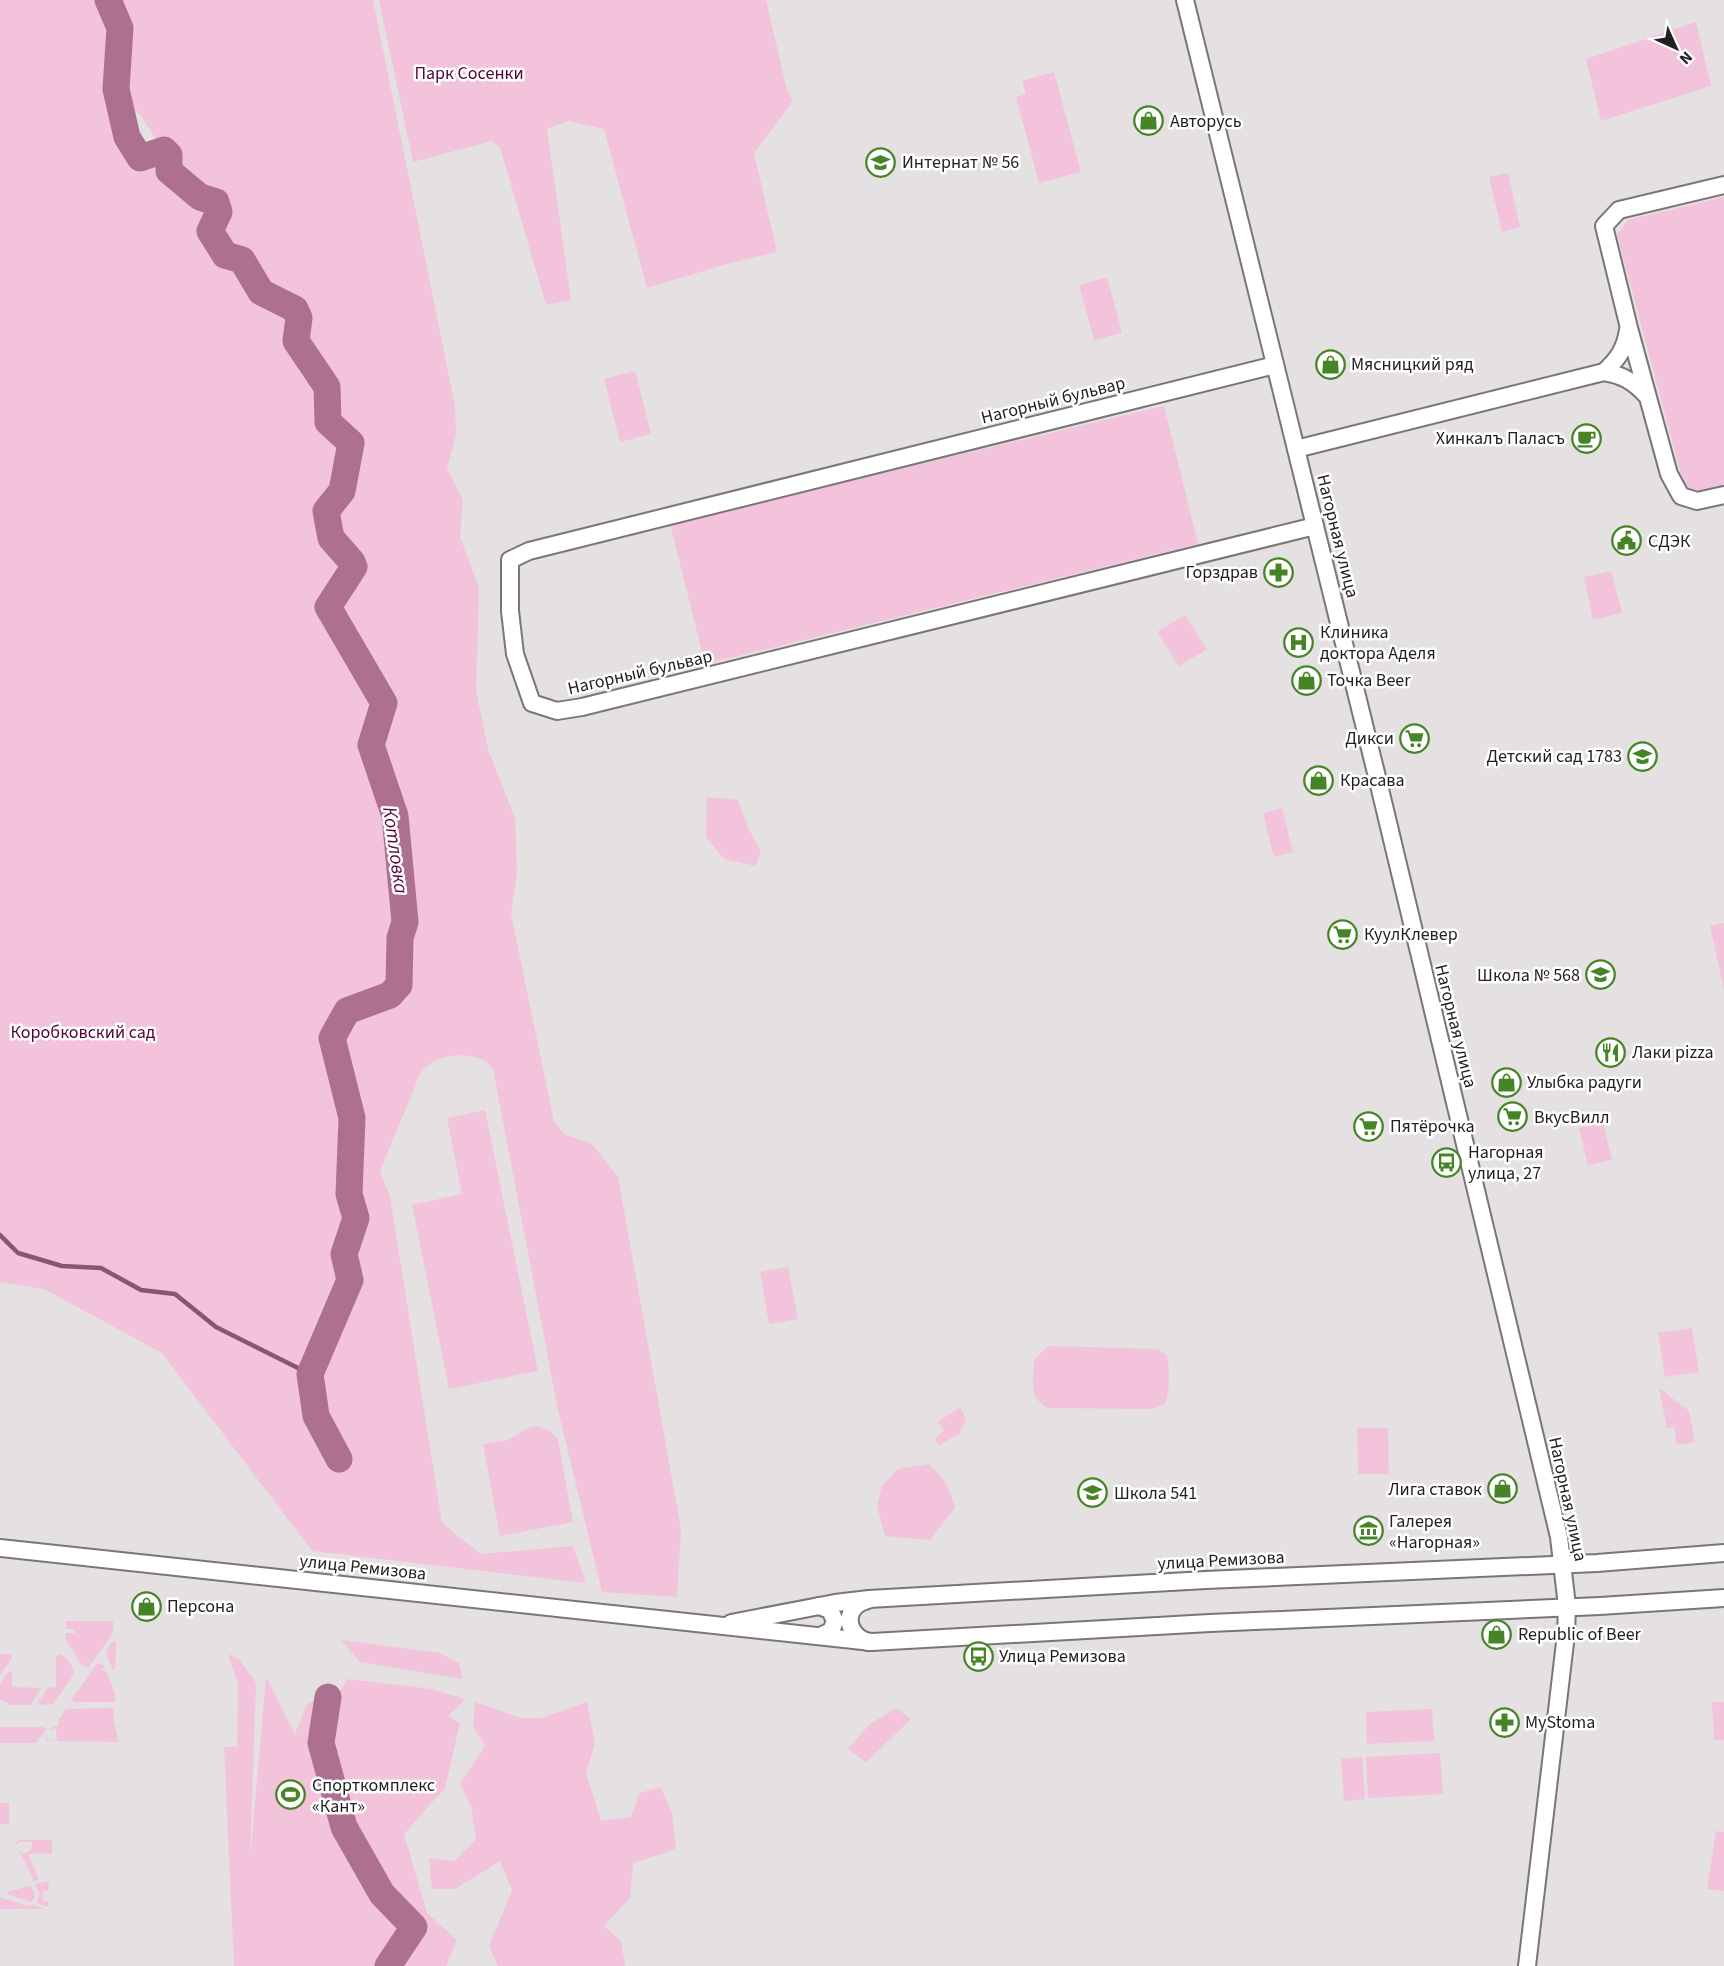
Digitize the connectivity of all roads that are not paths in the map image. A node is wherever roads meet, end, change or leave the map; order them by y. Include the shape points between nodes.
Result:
1 (1185, 0) edge
2 (1724, 185) edge
3 (1629, 328) junction
4 (1275, 366) junction
5 (1604, 372) junction
6 (1648, 397) junction
7 (1296, 449) junction
8 (1724, 495) edge
9 (1316, 526) junction
10 (0, 1548) edge
11 (1724, 1553) edge
12 (1562, 1564) junction
13 (1724, 1598) edge
14 (869, 1599) junction
15 (819, 1606) junction
16 (1567, 1606) junction
17 (721, 1625) junction
18 (820, 1636) junction
19 (872, 1642) junction
20 (1527, 1966) edge

1 - 4 street, Нагорная улица
2 - 3 street via 1619,210 1604,226
3 - 5 street via 1617,360
3 - 6 street
4 - 7 street, Нагорная улица
4 - 9 street, Нагорный бульвар via 529,551 510,560 510,611 516,654 532,703 557,711
5 - 6 street via 1621,375
5 - 7 street
6 - 8 street via 1669,474 1681,496 1697,501
7 - 9 street, Нагорная улица
9 - 12 street, Нагорная улица via 1510,1326
10 - 17 street, улица Ремизова
11 - 12 street, улица Ремизова
12 - 14 street, улица Ремизова
12 - 16 street, Нагорная улица
13 - 16 street, улица Ремизова
14 - 15 street, улица Ремизова
14 - 19 street via 857,1604 850,1622 855,1634
15 - 17 street, улица Ремизова
15 - 18 street via 830,1610 835,1621 831,1631
16 - 19 street, улица Ремизова
16 - 20 street, Нагорная улица
17 - 18 street, улица Ремизова
18 - 19 street, улица Ремизова

